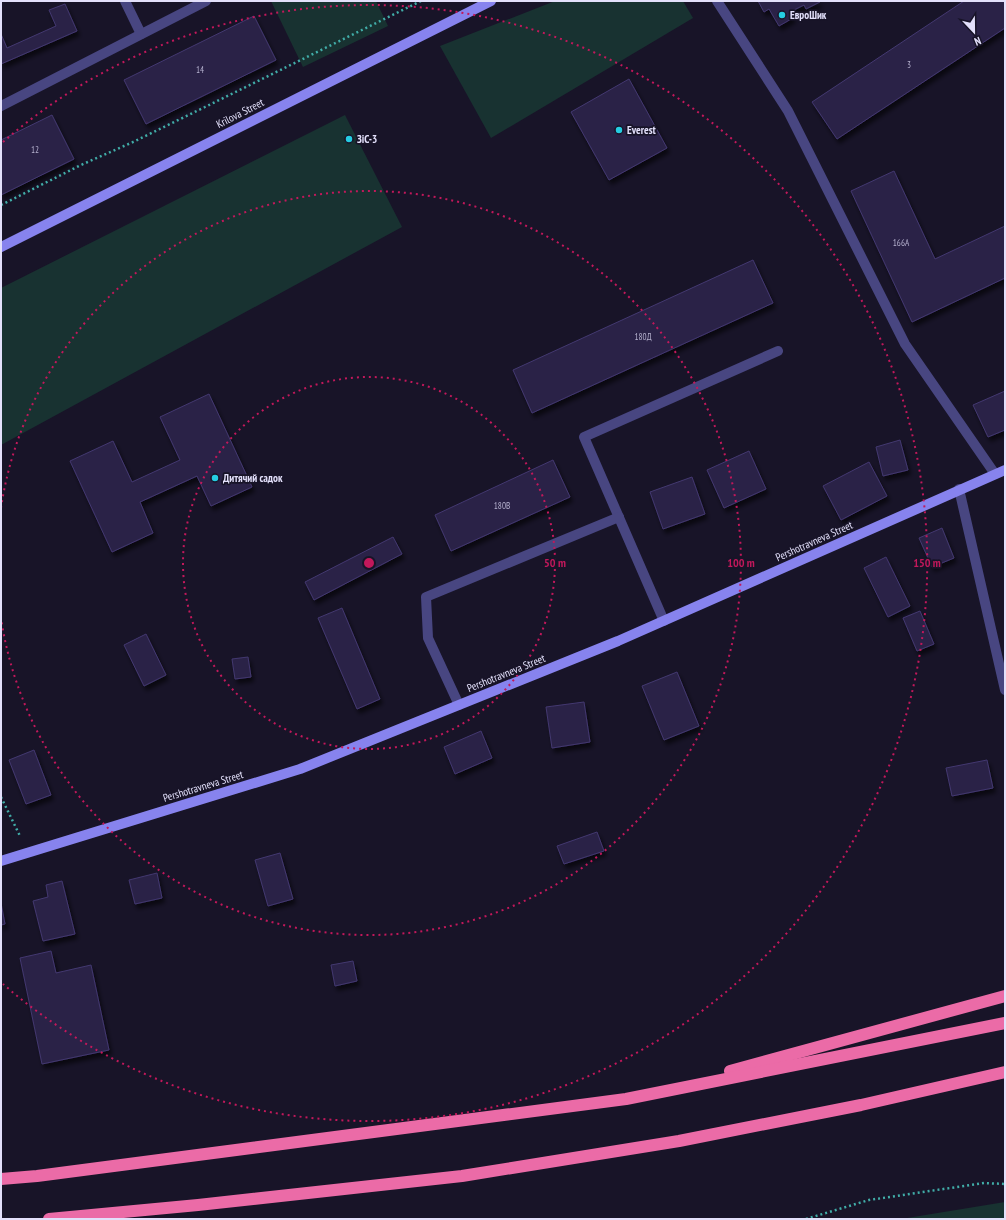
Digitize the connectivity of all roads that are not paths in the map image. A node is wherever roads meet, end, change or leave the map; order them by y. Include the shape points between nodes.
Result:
1 (125, 1) edge
2 (206, 1) edge
3 (491, 1) edge
4 (717, 1) edge
5 (141, 34) junction
6 (1, 106) edge
7 (1, 247) edge
8 (778, 351) dead end
9 (1005, 470) edge
10 (995, 474) junction
11 (960, 490) junction
12 (619, 517) junction
13 (664, 620) junction
14 (1005, 690) edge
15 (459, 705) junction
16 (1, 861) edge
17 (1005, 996) edge
18 (1005, 1023) edge
19 (1005, 1072) edge
20 (626, 1099) junction
21 (1, 1179) edge
22 (49, 1219) edge

1 - 5 street
2 - 5 street
3 - 7 street, Krilova Street
4 - 10 street via 788,110 905,344
5 - 6 street
8 - 12 street via 584,437
9 - 10 street, Pershotravneva Street
10 - 11 street, Pershotravneva Street
11 - 13 street, Pershotravneva Street
11 - 14 street
12 - 13 street
12 - 15 street via 426,597 428,638
13 - 15 street, Pershotravneva Street
15 - 16 street, Pershotravneva Street via 300,770
17 - 20 highway
18 - 20 highway
19 - 22 highway via 679,1141 462,1176
20 - 21 highway

